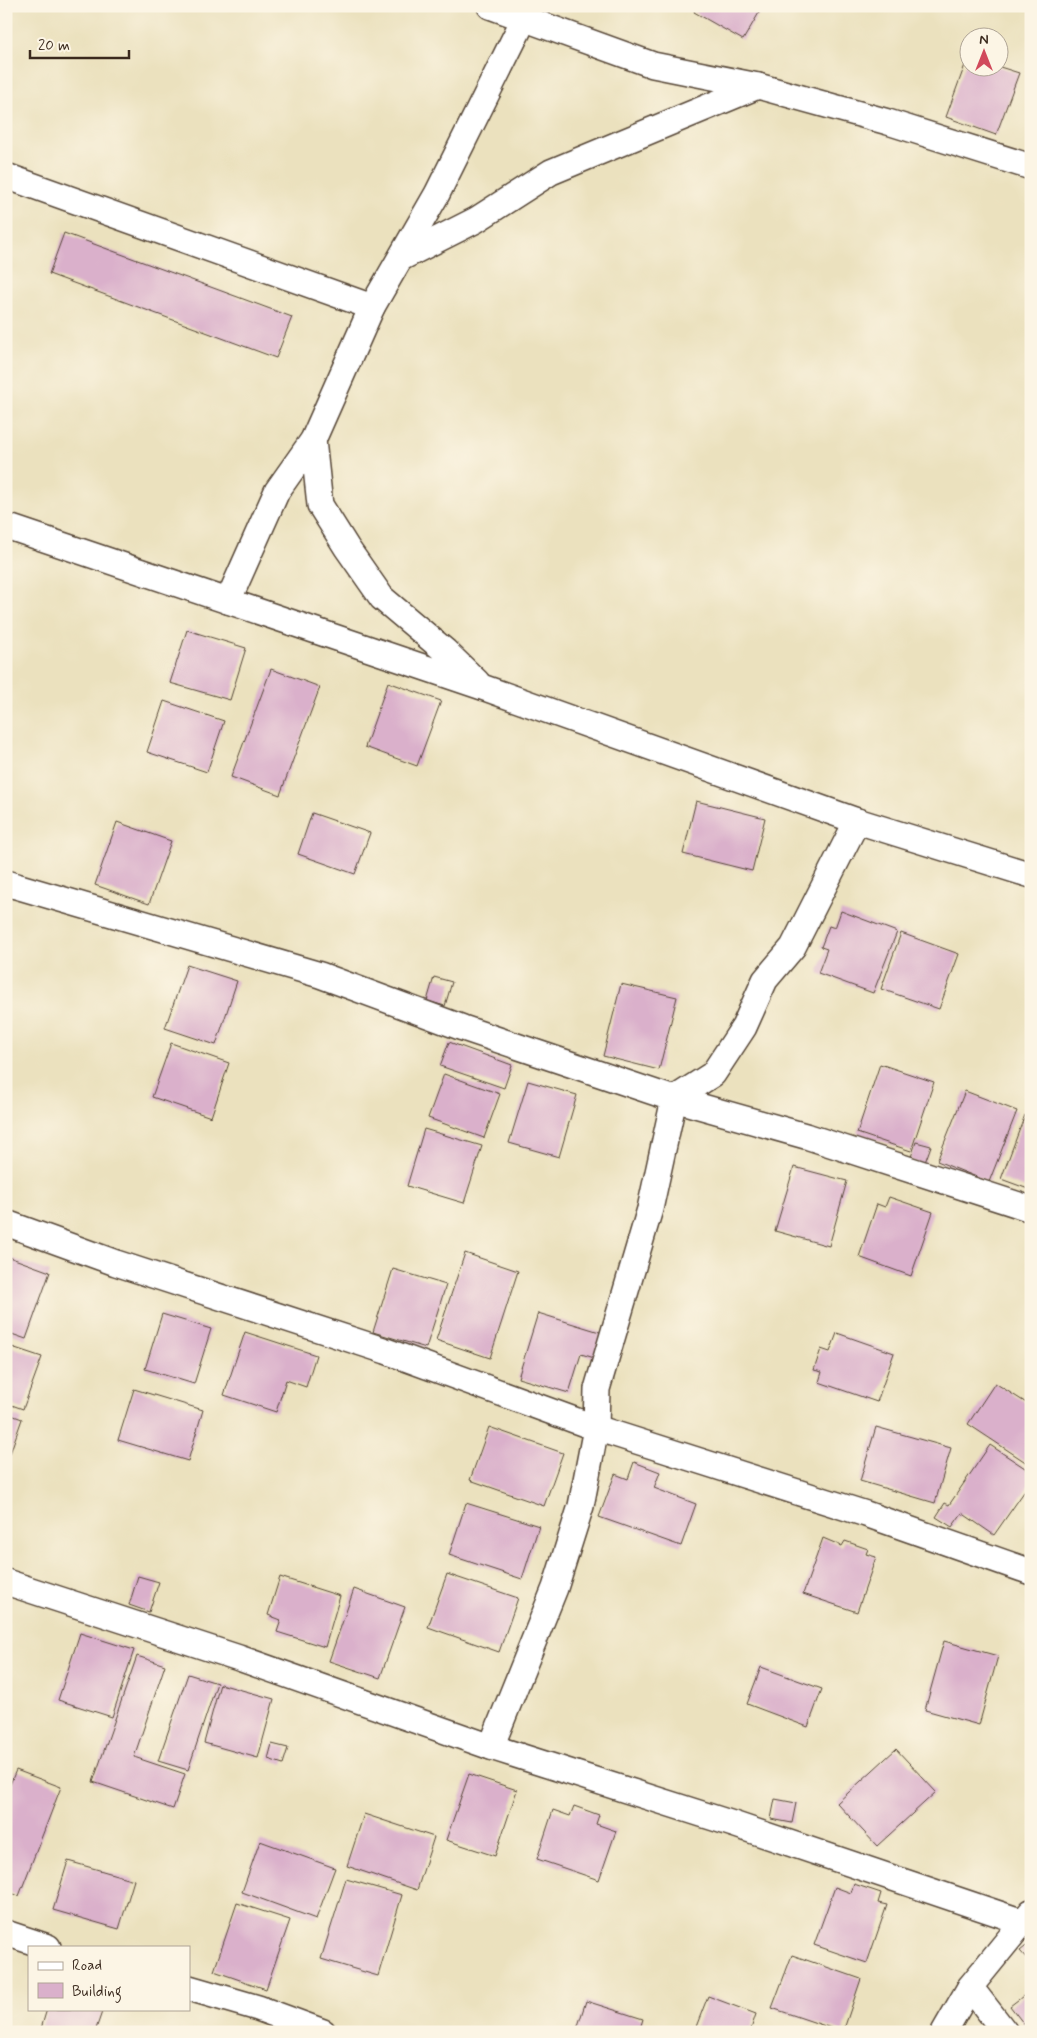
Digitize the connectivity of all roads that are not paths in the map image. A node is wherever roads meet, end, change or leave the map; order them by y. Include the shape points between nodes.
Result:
1 (490, 6) edge
2 (524, 19) junction
3 (758, 86) junction
4 (1031, 167) edge
5 (6, 176) edge
6 (401, 258) junction
7 (372, 307) junction
8 (313, 440) junction
9 (6, 526) edge
10 (228, 601) junction
11 (482, 687) junction
12 (856, 821) junction
13 (1031, 875) edge
14 (6, 883) edge
15 (674, 1099) junction
16 (1031, 1209) edge
17 (6, 1223) edge
18 (596, 1428) junction
19 (1031, 1572) edge
20 (6, 1582) edge
21 (491, 1747) junction
22 (1027, 1916) edge
23 (6, 1933) edge
24 (45, 1946) edge
25 (970, 1987) junction
26 (190, 1988) edge
27 (323, 2032) edge
28 (944, 2032) edge
29 (1005, 2032) edge

1 - 2 street
2 - 3 street via 652,65
2 - 6 street via 437,194
3 - 4 street
3 - 6 street via 551,172 476,220
5 - 7 street
6 - 7 street
7 - 8 street
8 - 10 street via 278,491
8 - 11 street via 320,505 347,548 382,598
9 - 10 street
10 - 11 street
11 - 12 street
12 - 13 street
12 - 15 street via 793,947 764,980 744,1027 713,1074
14 - 15 street via 320,975 463,1028
15 - 16 street via 810,1137
15 - 18 street via 650,1209 597,1388
17 - 18 street via 116,1263 386,1351
18 - 19 street via 866,1514
18 - 21 street via 581,1506 555,1588
20 - 21 street via 239,1658
21 - 22 street
22 - 25 street
23 - 24 street
25 - 28 street
25 - 29 street
26 - 27 street via 258,2008

